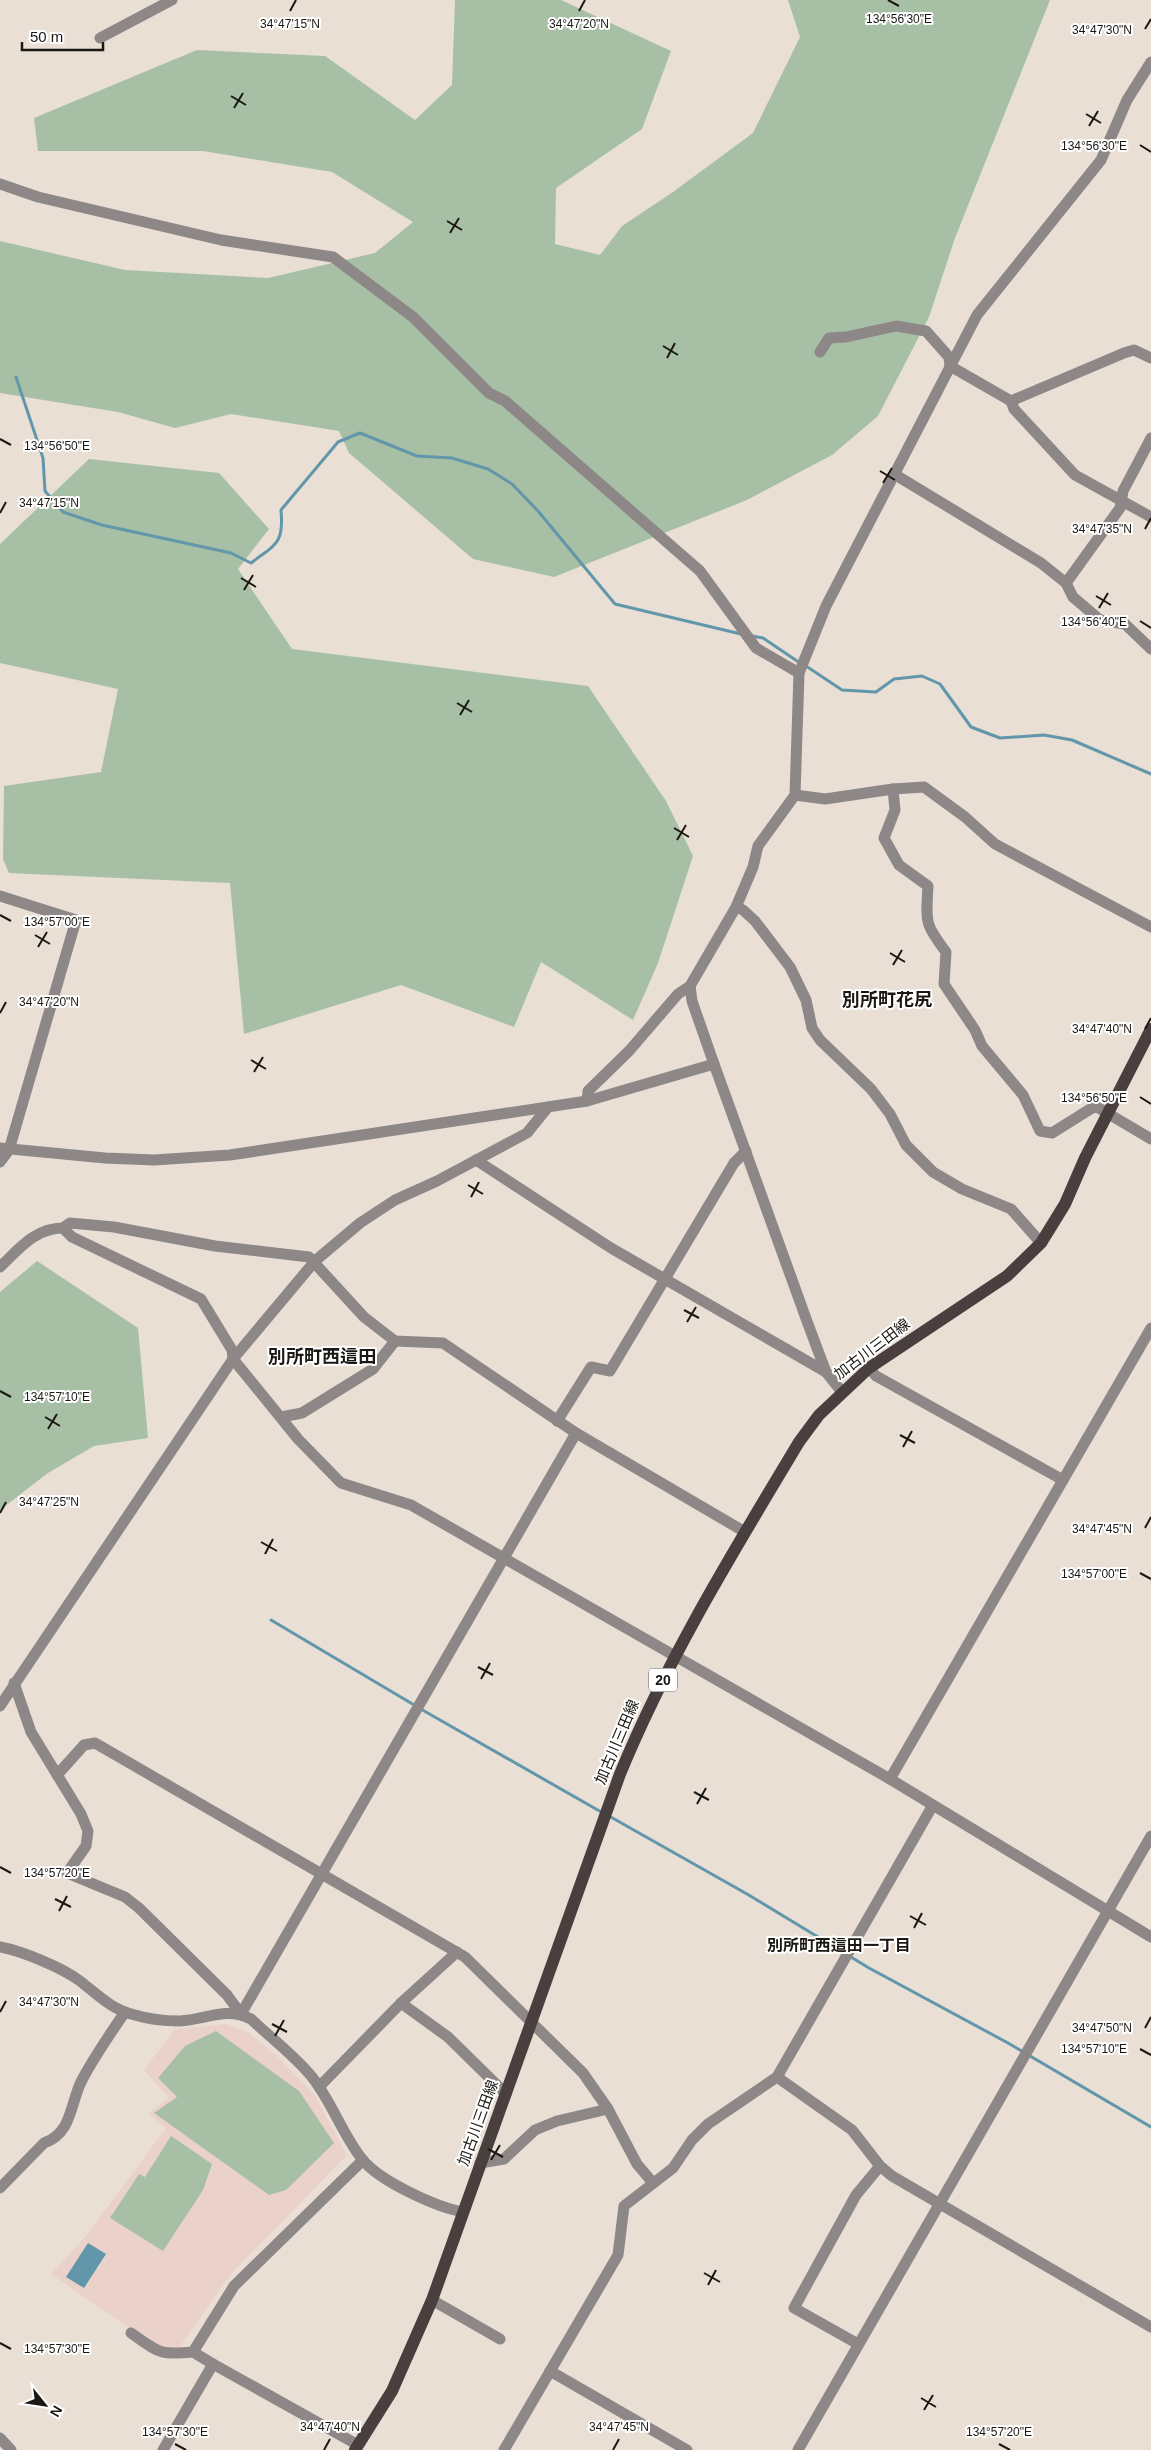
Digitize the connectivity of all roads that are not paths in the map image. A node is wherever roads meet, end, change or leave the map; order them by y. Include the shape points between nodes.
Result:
1 (172, 0) edge
2 (100, 38) dead end
3 (1151, 62) edge
4 (0, 184) edge
5 (820, 352) dead end
6 (1151, 358) edge
7 (950, 366) junction
8 (1011, 401) junction
9 (1151, 438) edge
10 (894, 474) junction
11 (1121, 500) junction
12 (1151, 517) edge
13 (1066, 583) junction
14 (1151, 649) edge
15 (799, 673) junction
16 (893, 789) junction
17 (795, 795) junction
18 (0, 896) edge
19 (736, 907) junction
20 (1151, 927) edge
21 (690, 986) junction
22 (1151, 1028) edge
23 (714, 1064) junction
24 (587, 1101) junction
25 (548, 1107) junction
26 (1107, 1114) junction
27 (1151, 1139) edge
28 (4, 1149) edge
29 (746, 1151) junction
30 (476, 1160) junction
31 (0, 1162) edge
32 (62, 1228) junction
33 (1041, 1243) junction
34 (315, 1262) junction
35 (0, 1266) edge
36 (664, 1280) junction
37 (1151, 1328) edge
38 (395, 1341) junction
39 (233, 1359) junction
40 (869, 1368) junction
41 (826, 1372) junction
42 (842, 1392) junction
43 (281, 1417) junction
44 (557, 1421) junction
45 (576, 1433) junction
46 (1063, 1480) junction
47 (745, 1532) junction
48 (504, 1557) junction
49 (674, 1657) junction
50 (14, 1683) junction
51 (0, 1706) edge
52 (57, 1775) junction
53 (890, 1779) junction
54 (933, 1804) junction
55 (1151, 1836) edge
56 (321, 1875) junction
57 (1108, 1912) junction
58 (1151, 1937) edge
59 (0, 1947) edge
60 (457, 1952) junction
61 (401, 2003) junction
62 (125, 2012) junction
63 (241, 2014) junction
64 (531, 2023) junction
65 (777, 2077) junction
66 (319, 2087) junction
67 (506, 2094) junction
68 (608, 2109) junction
69 (362, 2160) junction
70 (480, 2163) junction
71 (880, 2166) junction
72 (653, 2183) junction
73 (0, 2188) edge
74 (938, 2204) junction
75 (463, 2212) junction
76 (432, 2300) junction
77 (1151, 2327) edge
78 (131, 2333) dead end
79 (500, 2339) dead end
80 (858, 2344) junction
81 (193, 2352) junction
82 (213, 2364) junction
83 (550, 2371) junction
84 (0, 2438) edge
85 (357, 2448) edge
86 (11, 2450) edge
87 (163, 2450) edge
88 (504, 2450) edge
89 (687, 2450) edge
90 (798, 2450) edge

1 - 2 street
3 - 7 street via 1127,100 1101,160 977,316
4 - 15 street via 38,197 221,240 333,257 413,317 489,393 505,401 693,565 756,648
5 - 7 street via 829,338 896,326 926,331 949,356
6 - 8 street via 1134,350 1124,352
7 - 8 street
7 - 10 street
8 - 11 street via 1014,409 1075,475
9 - 11 street
10 - 13 street via 1040,563
10 - 15 street via 826,606
11 - 12 street
11 - 13 street via 1120,508
13 - 14 street via 1073,597 1100,620 1125,624
15 - 17 street
16 - 17 street via 825,799
16 - 20 street via 924,787 995,844
16 - 26 street via 895,810 884,838 899,865 928,886 926,919 946,952 944,984 982,1046 1023,1095 1040,1131 1052,1134 1092,1108 1097,1107
17 - 19 street via 758,846
18 - 28 street via 76,920
19 - 21 street
19 - 33 street via 755,921 790,967 806,1000 812,1028 820,1040 871,1089 890,1114 906,1146 934,1172 962,1189 1011,1209
21 - 23 street
21 - 24 street via 678,994 629,1050 588,1090
22 - 26 main road, 加古川三田線 / 20
23 - 24 street
23 - 29 street
24 - 25 street
25 - 28 street via 230,1155 154,1160
25 - 30 street via 527,1133
26 - 27 street
26 - 33 main road, 加古川三田線 / 20 via 1065,1204
28 - 31 street
29 - 36 street via 734,1163
29 - 41 street
30 - 34 street via 395,1200 360,1223
30 - 36 street
32 - 34 street via 70,1223 114,1227 215,1246 309,1257
32 - 35 street via 49,1228 32,1236
32 - 39 street via 72,1237 201,1299 232,1350
33 - 40 main road, 加古川三田線 / 20 via 1007,1276
34 - 38 street via 364,1317
34 - 39 street
36 - 41 street
36 - 44 street via 610,1370 591,1367
37 - 46 street
38 - 43 street via 373,1369 302,1414
38 - 44 street via 443,1343
39 - 43 street
39 - 50 street via 128,1519
40 - 42 main road, 加古川三田線 / 20
40 - 46 street via 876,1376
41 - 42 street
42 - 47 main road, 加古川三田線 / 20 via 819,1415 800,1442
43 - 48 street via 341,1483 412,1505
44 - 45 street
45 - 47 street
45 - 48 street
46 - 53 street
47 - 49 main road, 加古川三田線 / 20
48 - 49 street
48 - 56 street
49 - 53 street
49 - 64 main road, 加古川三田線 / 20 via 620,1774
50 - 51 street
50 - 52 street via 31,1732
52 - 56 street via 84,1745 95,1743
52 - 63 street via 88,1831 86,1846 67,1873 125,1897 139,1908 227,1995
53 - 54 street
54 - 57 street
54 - 65 street
55 - 57 street
56 - 60 street
56 - 63 street
57 - 58 street
57 - 74 street
59 - 62 street via 32,1956 79,1980 102,2001
60 - 61 street
60 - 64 street
61 - 66 street
61 - 67 street via 448,2037
62 - 63 street via 180,2021 226,2012
62 - 73 street via 80,2082 70,2118 52,2140 44,2143
63 - 66 street via 251,2019 312,2076
64 - 67 main road, 加古川三田線 / 20
64 - 68 street via 583,2073
65 - 71 street via 852,2130
65 - 72 street via 708,2124 692,2140 674,2168
66 - 69 street
67 - 70 main road, 加古川三田線 / 20
68 - 70 street via 557,2121 535,2130 504,2159
68 - 72 street via 637,2164
69 - 75 street via 417,2195
69 - 81 street via 234,2286
70 - 75 main road, 加古川三田線 / 20
71 - 74 street
71 - 80 street via 856,2195 794,2308
72 - 83 street via 624,2206 618,2255
74 - 77 street
74 - 80 street
75 - 76 main road, 加古川三田線 / 20
76 - 79 street
76 - 85 main road, 加古川三田線 / 20 via 392,2391
78 - 81 street via 158,2352
80 - 90 street
81 - 82 street
82 - 85 street
82 - 87 street
83 - 88 street
83 - 89 street
84 - 86 street

